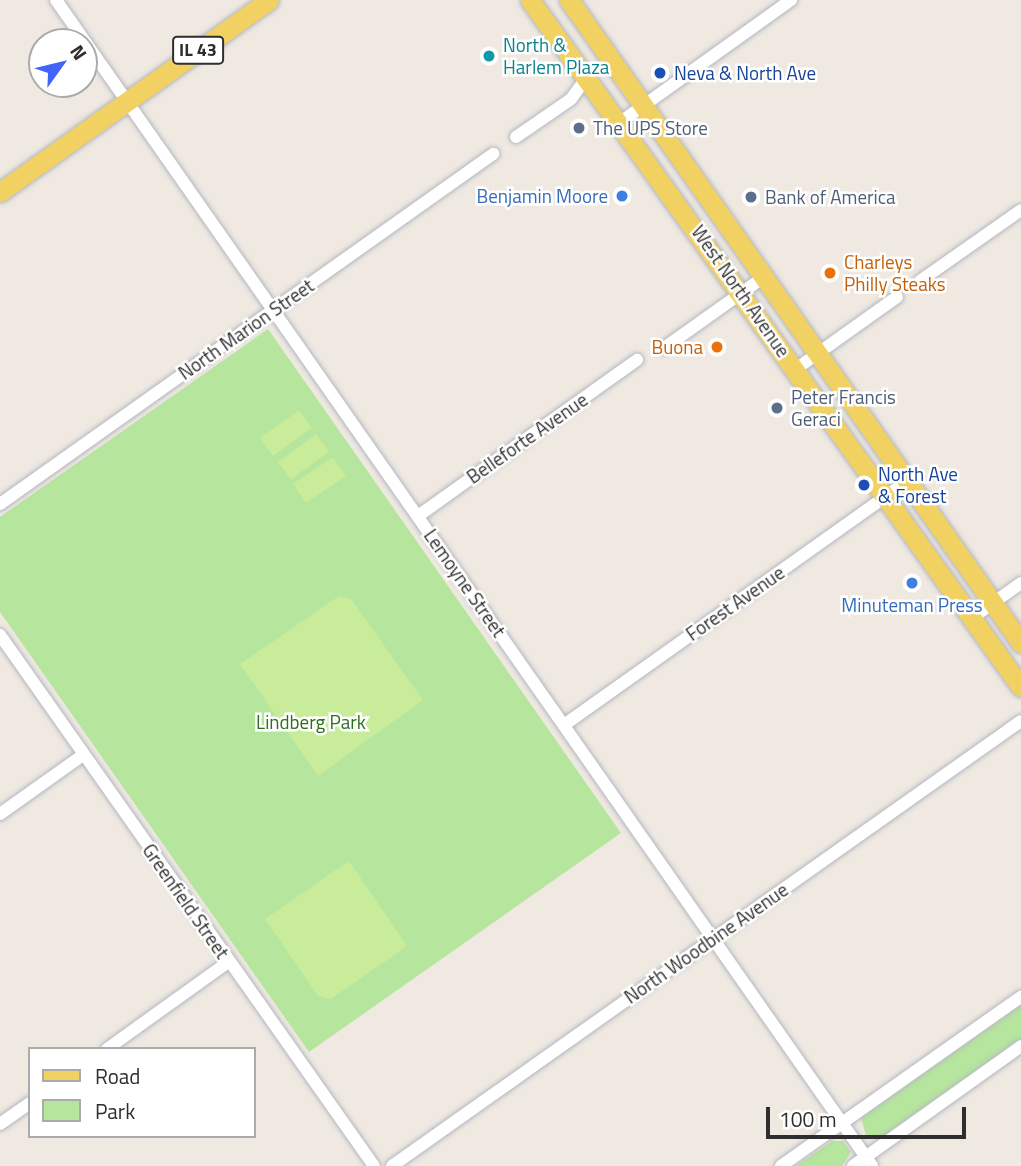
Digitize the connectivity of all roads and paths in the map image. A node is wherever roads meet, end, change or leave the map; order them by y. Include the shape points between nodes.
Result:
1 (56, 0) edge
2 (269, 0) edge
3 (530, 0) edge
4 (569, 0) edge
5 (791, 0) edge
6 (593, 85) junction
7 (571, 99) junction
8 (128, 101) junction
9 (643, 106) junction
10 (622, 121) junction
11 (516, 137) dead end
12 (493, 154) dead end
13 (0, 192) edge
14 (1021, 210) edge
15 (764, 277) junction
16 (920, 281) dead end
17 (742, 292) junction
18 (897, 297) dead end
19 (274, 310) junction
20 (664, 348) dead end
21 (818, 354) junction
22 (637, 360) dead end
23 (796, 369) junction
24 (907, 481) junction
25 (886, 496) junction
26 (0, 504) edge
27 (418, 516) junction
28 (1021, 583) edge
29 (993, 603) junction
30 (972, 618) junction
31 (0, 635) edge
32 (1021, 643) edge
33 (1021, 687) edge
34 (1021, 721) edge
35 (564, 725) junction
36 (83, 755) junction
37 (0, 814) edge
38 (713, 938) junction
39 (229, 962) junction
40 (1021, 998) edge
41 (1021, 1046) edge
42 (110, 1047) edge
43 (28, 1104) edge
44 (842, 1123) junction
45 (0, 1124) edge
46 (869, 1161) edge
47 (374, 1166) edge
48 (392, 1166) edge
49 (781, 1166) edge
50 (853, 1166) edge

1 - 8 street, Lemoyne Street
2 - 8 main road, IL 43
3 - 6 main road, West North Avenue
4 - 9 main road, West North Avenue
5 - 9 street
6 - 7 street
6 - 7 street
6 - 10 main road, West North Avenue
7 - 11 street
8 - 13 main road, IL 43
8 - 19 street, Lemoyne Street
9 - 10 street
9 - 15 main road, West North Avenue
10 - 17 main road, West North Avenue
12 - 19 street, North Marion Street
14 - 16 street
15 - 17 street
15 - 21 main road, West North Avenue
17 - 20 street
17 - 23 main road, West North Avenue
18 - 21 street
19 - 26 street, North Marion Street
19 - 27 street, Lemoyne Street
21 - 23 street
21 - 24 main road, West North Avenue
22 - 27 street, Belleforte Avenue
23 - 25 main road, West North Avenue
24 - 25 street, Forest Avenue
24 - 29 main road, West North Avenue
25 - 30 main road, West North Avenue
25 - 35 street, Forest Avenue
27 - 35 street, Lemoyne Street
28 - 29 street
29 - 30 street
29 - 32 main road, West North Avenue
30 - 33 main road, West North Avenue
31 - 36 street, Greenfield Street
34 - 38 street, North Woodbine Avenue
35 - 38 street, Lemoyne Street
36 - 37 street
36 - 39 street, Greenfield Street
38 - 44 street, Lemoyne Street
38 - 48 street, North Woodbine Avenue
39 - 42 street
39 - 47 street, Greenfield Street
40 - 44 street
41 - 46 street
43 - 45 street
44 - 46 street, Lemoyne Street
44 - 49 street
46 - 50 street

